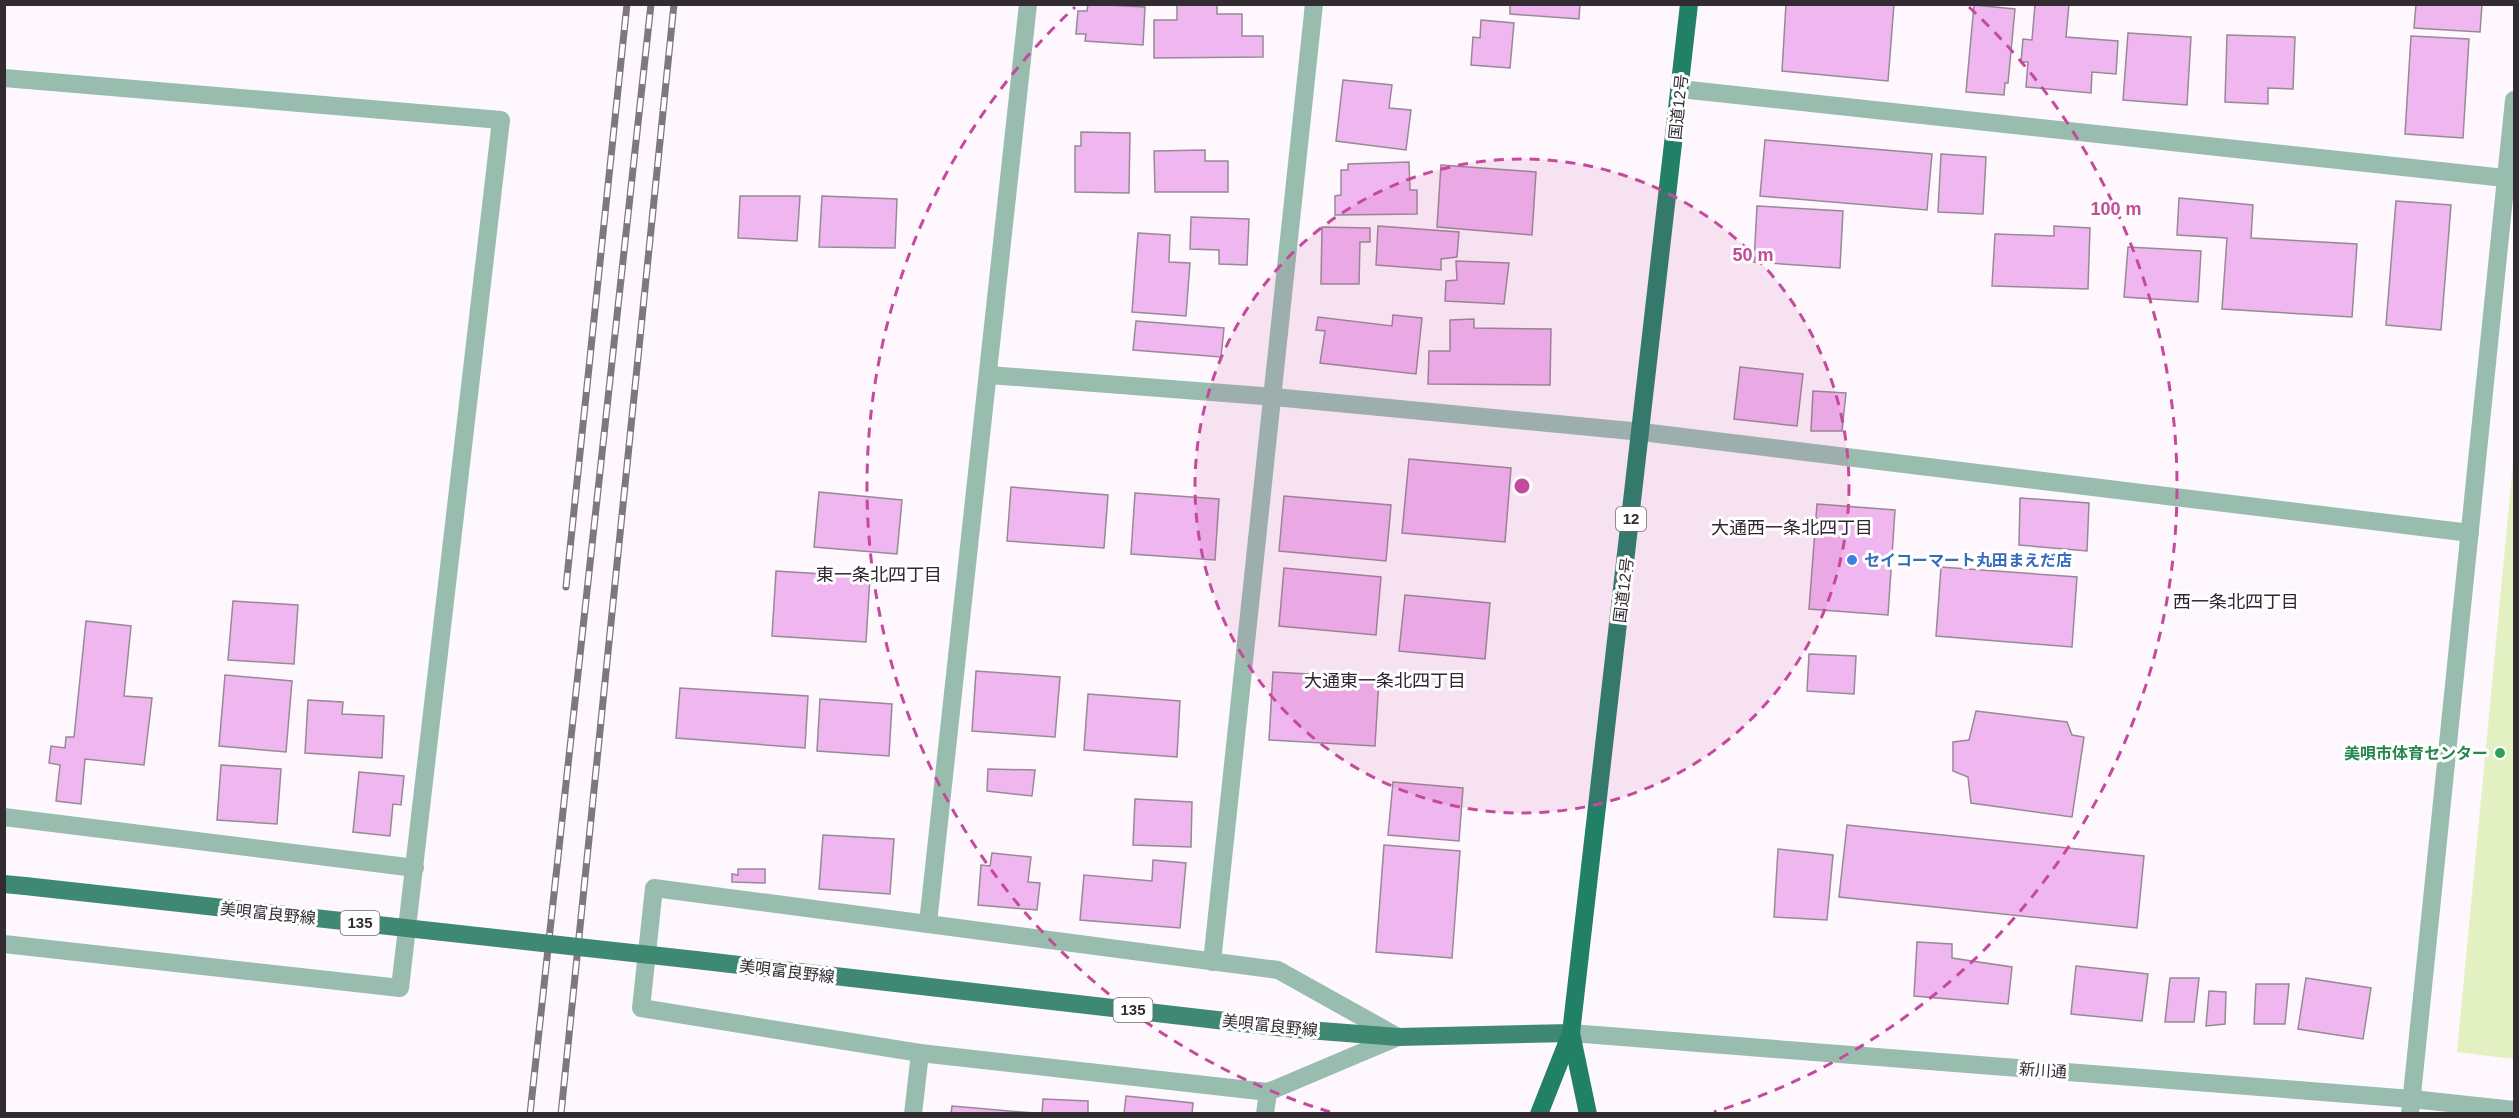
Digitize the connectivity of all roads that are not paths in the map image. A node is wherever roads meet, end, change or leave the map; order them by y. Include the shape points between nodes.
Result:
1 (1028, 4) edge
2 (1314, 4) edge
3 (1689, 4) edge
4 (4, 78) edge
5 (1680, 89) junction
6 (2514, 100) edge
7 (2505, 178) junction
8 (988, 375) junction
9 (1274, 397) junction
10 (1642, 432) junction
11 (2470, 533) junction
12 (4, 817) edge
13 (415, 868) junction
14 (4, 884) edge
15 (928, 923) junction
16 (4, 944) edge
17 (1212, 962) junction
18 (1571, 1033) junction
19 (1398, 1037) junction
20 (920, 1053) junction
21 (1268, 1092) junction
22 (2411, 1106) edge
23 (2514, 1110) edge
24 (913, 1113) edge
25 (1265, 1113) edge
26 (1539, 1113) edge
27 (1588, 1113) edge

1 - 8 street
2 - 9 street
3 - 5 highway, 国道12号 / 12
4 - 13 street via 501,120
5 - 7 street
5 - 10 highway, 国道12号 / 12
6 - 7 street
7 - 11 street
8 - 9 street
8 - 15 street
9 - 10 street
9 - 17 street
10 - 11 street
10 - 18 highway, 国道12号 / 12
11 - 22 street
12 - 13 street
13 - 16 street via 400,988
14 - 19 main road, 美唄富良野線 / 135, bridge via 1295,1029
15 - 17 street
15 - 20 street via 654,888 641,1008
17 - 19 street via 1278,970
18 - 19 main road, 美唄富良野線 / 135
18 - 22 street, 新川通
18 - 26 highway, 国道12号 / 12
18 - 27 highway, 国道12号 / 12
19 - 21 street
20 - 21 street
20 - 24 street
21 - 25 street
22 - 23 street, 新川通

